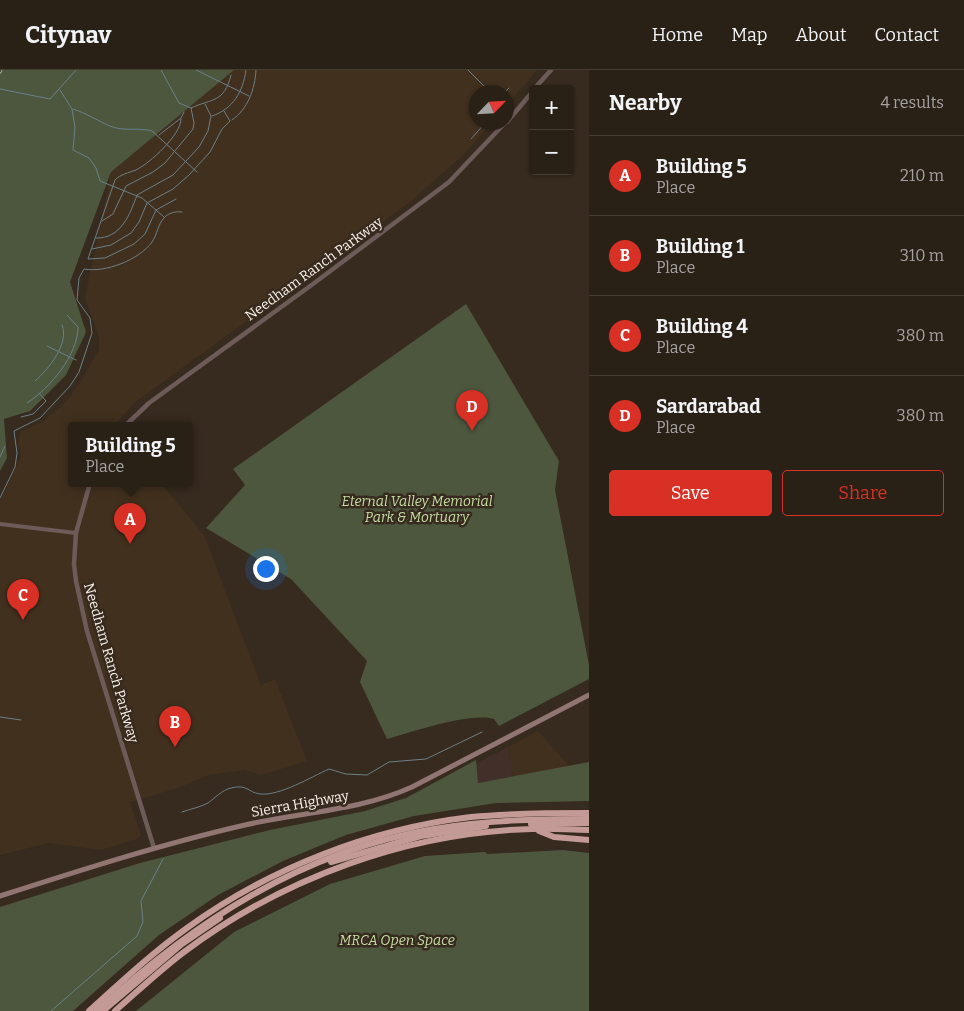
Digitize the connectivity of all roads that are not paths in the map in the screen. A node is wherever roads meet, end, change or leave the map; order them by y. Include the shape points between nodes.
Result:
1 (551, 70) edge
2 (538, 85) edge
3 (529, 96) edge
4 (514, 113) edge
5 (498, 130) edge
6 (129, 422) edge
7 (89, 487) edge
8 (0, 524) edge
9 (76, 533) junction
10 (589, 695) edge
11 (589, 813) edge
12 (589, 819) edge
13 (589, 823) edge
14 (533, 828) junction
15 (589, 830) edge
16 (589, 840) edge
17 (154, 848) junction
18 (0, 896) edge
19 (89, 1011) edge
20 (96, 1011) edge
21 (104, 1011) edge
22 (115, 1011) edge

1 - 2 street, Needham Ranch Parkway
3 - 4 street, Needham Ranch Parkway
5 - 6 street, Needham Ranch Parkway via 449,182 149,403
7 - 9 street, Needham Ranch Parkway
8 - 9 street
9 - 17 street, Needham Ranch Parkway via 74,564 80,608
10 - 17 main road, Sierra Highway via 386,798 246,825
11 - 19 highway via 473,817 435,823 362,841 305,861 254,886 188,927
12 - 20 highway via 490,822 432,829 373,844 312,865 253,893 204,923
13 - 21 highway via 523,824 449,831 390,844 326,864 273,887 209,925
14 - 15 highway
14 - 16 highway via 554,837
14 - 22 highway via 438,839 367,858 312,878 262,902 215,931 169,964
17 - 18 main road, Sierra Highway

